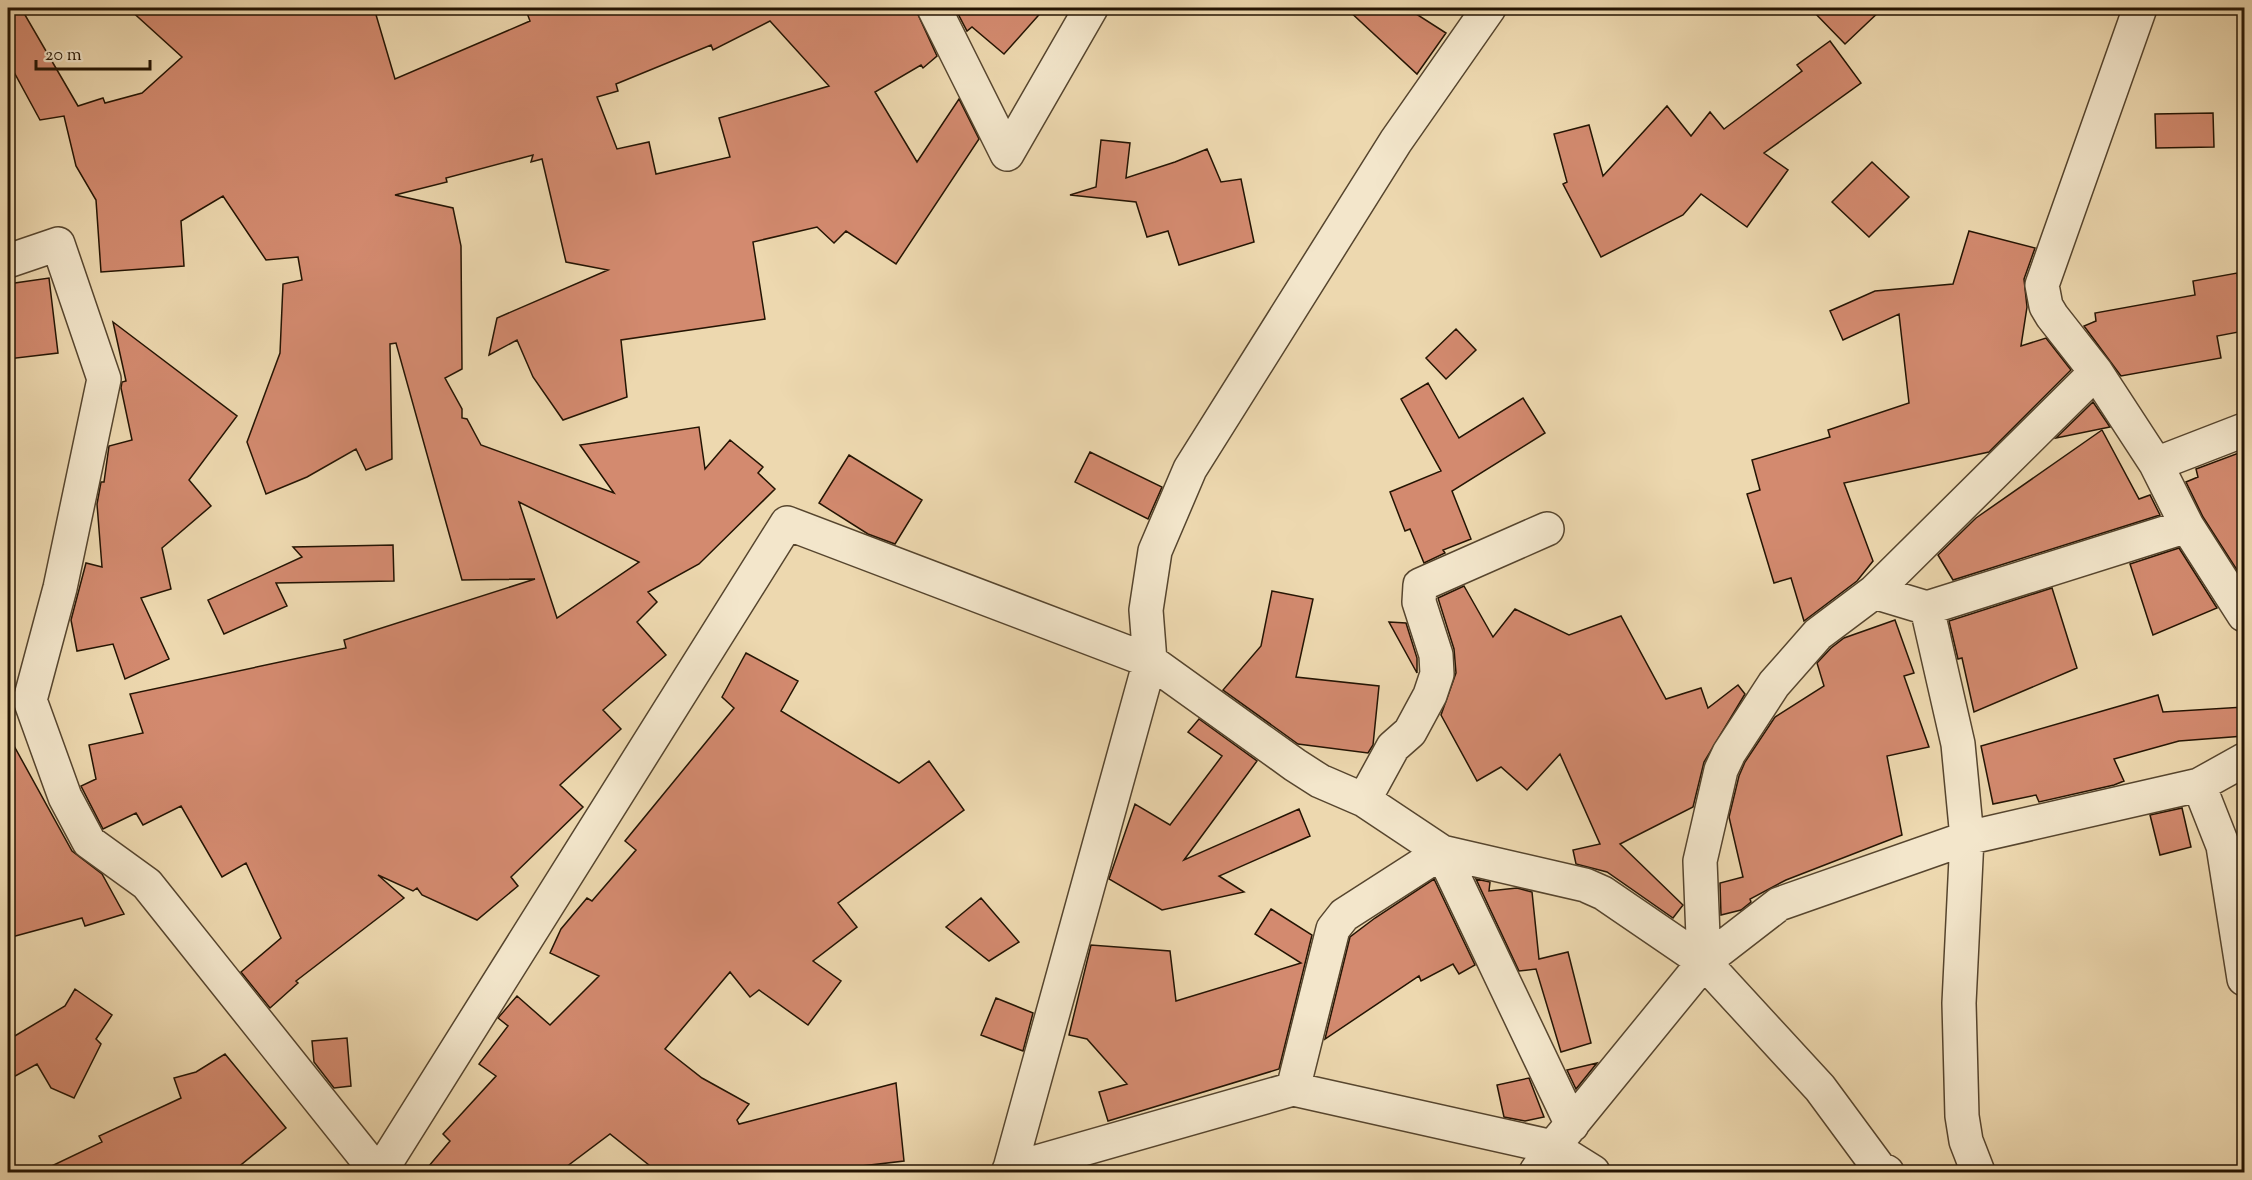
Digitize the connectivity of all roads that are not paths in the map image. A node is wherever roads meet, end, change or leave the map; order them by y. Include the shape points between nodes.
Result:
1 (934, 8) edge
2 (1091, 8) edge
3 (1489, 8) edge
4 (2140, 8) edge
5 (8, 261) edge
6 (2096, 372) junction
7 (2244, 430) edge
8 (2156, 464) junction
9 (2187, 526) junction
10 (1547, 529) dead end
11 (1874, 592) junction
12 (1927, 608) junction
13 (2243, 608) edge
14 (1150, 661) junction
15 (2244, 760) edge
16 (2199, 785) junction
17 (1364, 800) junction
18 (1967, 838) junction
19 (1443, 852) junction
20 (1704, 962) junction
21 (2244, 980) edge
22 (1293, 1089) junction
23 (1554, 1148) edge
24 (1009, 1171) edge
25 (379, 1173) edge
26 (1593, 1173) edge
27 (1887, 1173) edge
28 (1978, 1173) edge

1 - 2 street via 1007,154
3 - 14 street via 1396,141 1190,470 1155,551 1146,610
4 - 6 street via 2042,285 2052,316
5 - 25 street via 58,244 104,379 60,588 30,700 65,797 89,842 147,884
6 - 8 street
6 - 11 street
7 - 8 street
8 - 9 street
9 - 12 street
9 - 13 street
10 - 17 street via 1420,585 1419,602 1436,656 1437,674 1410,732 1393,747
11 - 12 street
11 - 20 street via 1818,634 1774,684 1721,770 1700,861
12 - 18 street via 1958,744
14 - 17 street via 1295,765
14 - 24 street
14 - 25 street via 787,523
15 - 16 street
16 - 18 street
16 - 21 street via 2223,846
17 - 19 street
18 - 20 street via 1779,904
18 - 28 street via 1959,1003 1962,1116
19 - 20 street via 1603,892
19 - 22 street via 1344,915 1333,929
19 - 23 street
20 - 23 street
20 - 27 street via 1820,1088
22 - 23 street
22 - 24 street
23 - 26 street

